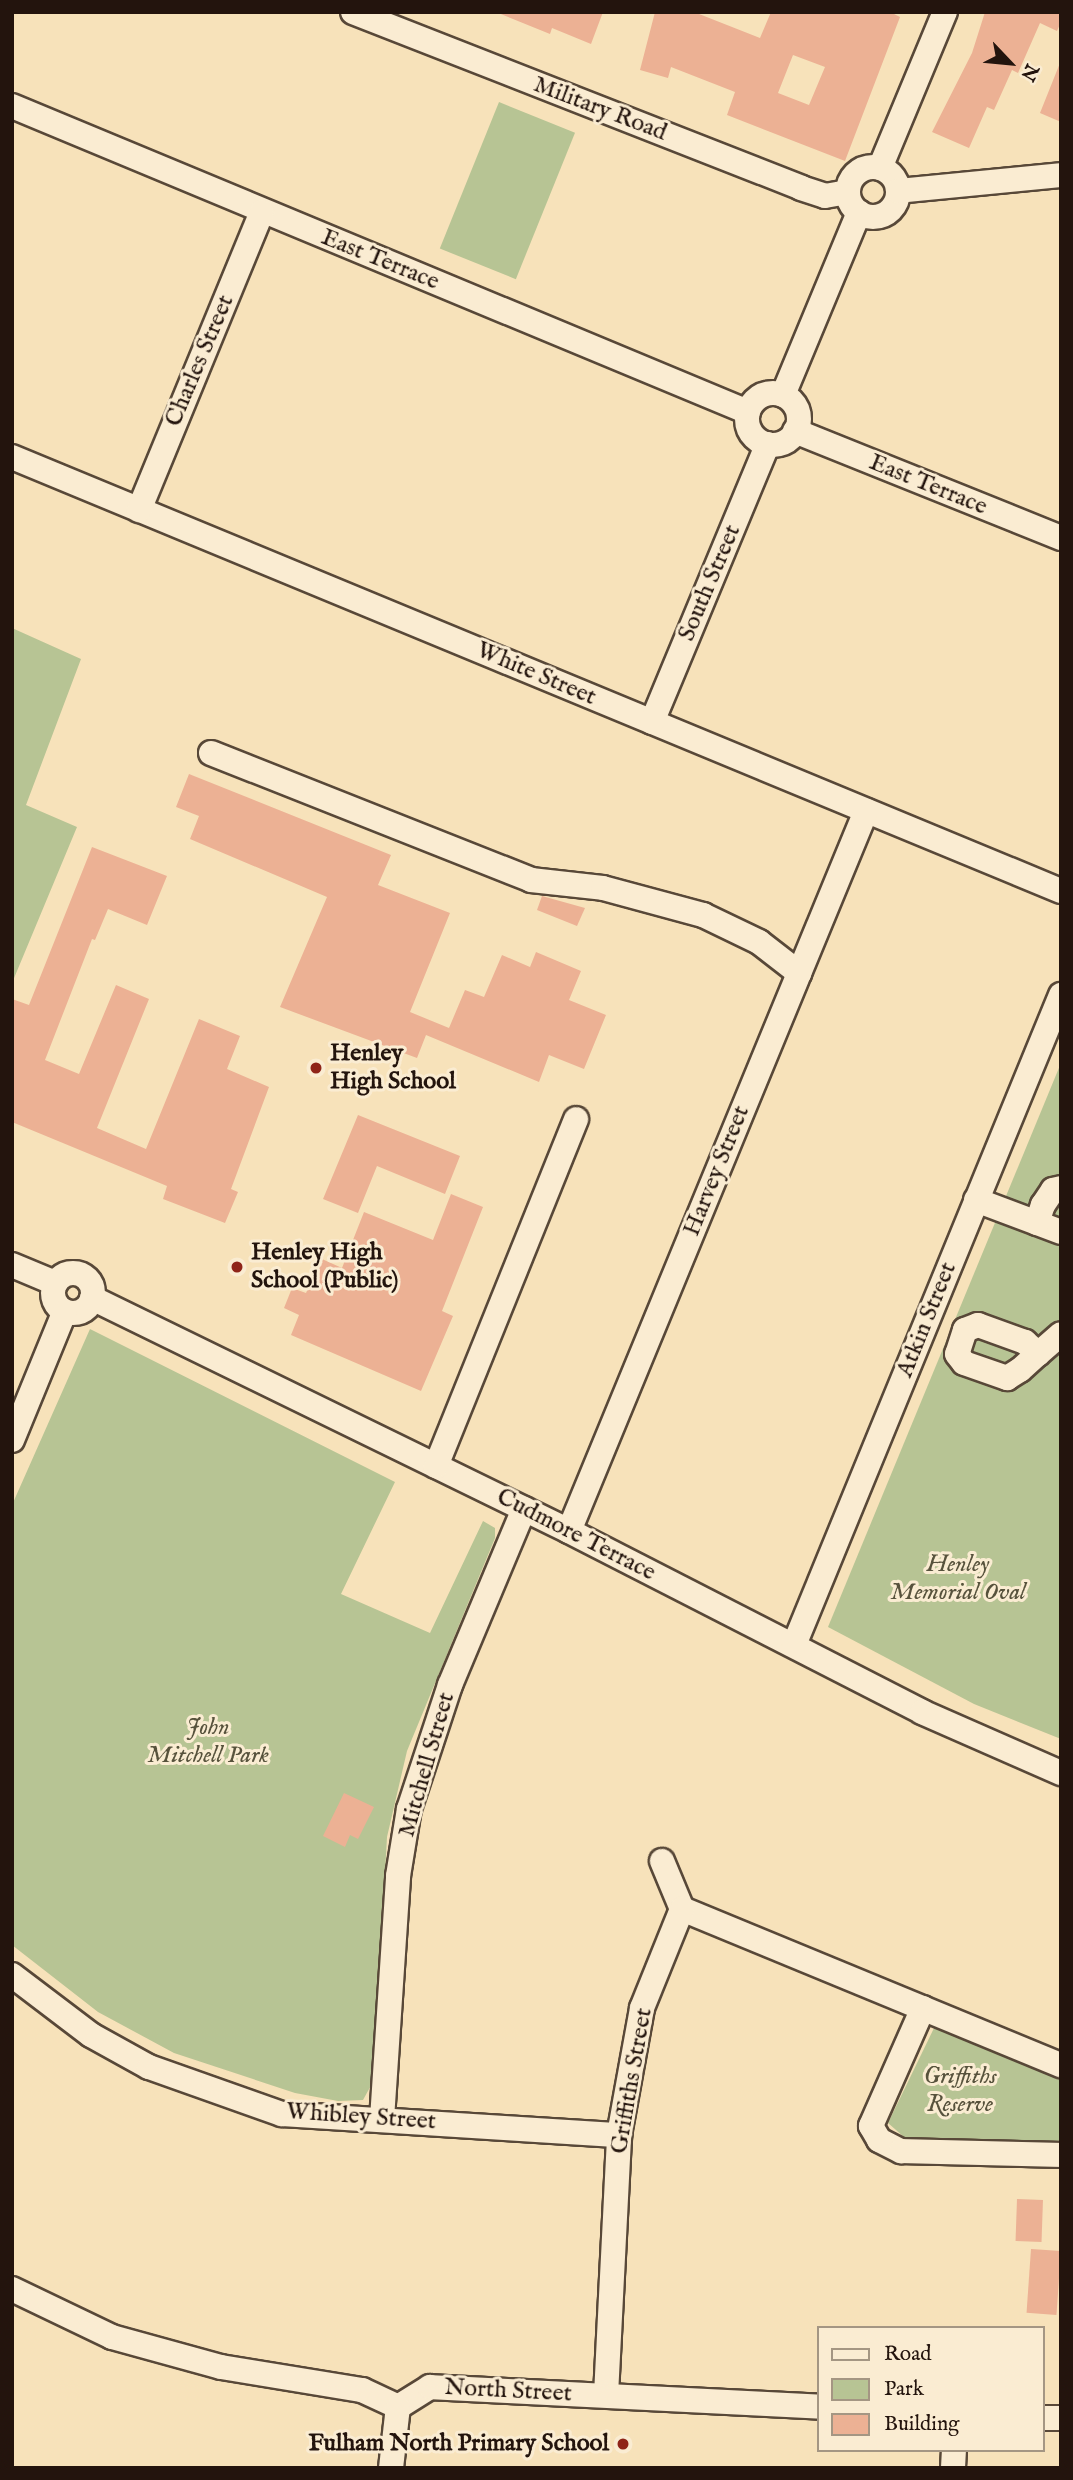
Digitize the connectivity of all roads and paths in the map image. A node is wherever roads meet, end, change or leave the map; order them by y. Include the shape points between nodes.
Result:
1 (353, 12) edge
2 (945, 12) edge
3 (12, 106) edge
4 (880, 168) junction
5 (1061, 175) edge
6 (898, 191) junction
7 (853, 202) junction
8 (262, 212) junction
9 (783, 395) junction
10 (748, 412) junction
11 (795, 431) junction
12 (768, 444) junction
13 (12, 457) edge
14 (139, 510) junction
15 (1058, 528) edge
16 (652, 722) junction
17 (211, 753) dead end
18 (866, 811) junction
19 (1061, 891) edge
20 (799, 973) junction
21 (1061, 995) edge
22 (576, 1119) dead end
23 (1061, 1188) edge
24 (976, 1200) junction
25 (1037, 1223) junction
26 (1061, 1232) edge
27 (12, 1265) edge
28 (55, 1283) junction
29 (92, 1298) junction
30 (65, 1311) junction
31 (1061, 1334) edge
32 (1038, 1354) dead end
33 (12, 1440) edge
34 (436, 1466) junction
35 (524, 1509) junction
36 (569, 1531) junction
37 (794, 1645) junction
38 (1061, 1773) edge
39 (662, 1861) dead end
40 (682, 1909) junction
41 (12, 1975) edge
42 (923, 2008) junction
43 (1061, 2065) edge
44 (383, 2119) junction
45 (619, 2135) junction
46 (1061, 2155) edge
47 (12, 2289) edge
48 (606, 2395) junction
49 (398, 2407) junction
50 (818, 2407) edge
51 (391, 2468) edge

1 - 7 street, Military Road via 801,188
2 - 4 street
3 - 8 street, East Terrace
4 - 6 street via 892,176
4 - 7 street via 861,170
5 - 6 street
6 - 7 street via 895,203 883,215
7 - 9 street
8 - 10 street, East Terrace
8 - 14 street, Charles Street
9 - 10 street via 765,394
9 - 11 street via 797,410
10 - 12 street via 749,429
11 - 12 street via 784,442
11 - 15 street, East Terrace
12 - 16 street, South Street
13 - 14 street, White Street
14 - 16 street, White Street
16 - 18 street, White Street
17 - 20 street via 531,880 603,888 703,915 759,942
18 - 19 street, White Street
18 - 20 street, Harvey Street
20 - 36 street, Harvey Street
21 - 24 street, Atkin Street
22 - 34 street
23 - 25 street via 1048,1197
24 - 25 street
24 - 37 street, Atkin Street
25 - 26 street
27 - 28 street
28 - 29 street via 66,1274 81,1275 91,1285
28 - 30 street via 55,1301
29 - 30 street via 85,1308
29 - 34 street, Cudmore Terrace
30 - 33 street
31 - 32 street
34 - 35 street, Cudmore Terrace
35 - 36 street, Cudmore Terrace
35 - 44 street, Mitchell Street via 450,1685 409,1809 398,1876
36 - 37 street, Cudmore Terrace
37 - 38 street, Cudmore Terrace via 922,1712
39 - 40 street
40 - 42 street
40 - 45 street, Griffiths Street via 642,2008
41 - 44 street, Whibley Street via 91,2035 184,2082 282,2114
42 - 43 street
42 - 46 street via 872,2126 879,2140 901,2151
44 - 45 street, Whibley Street
45 - 48 street, Griffiths Street
47 - 49 street via 112,2337 221,2367 362,2389
48 - 49 street, North Street via 430,2387
48 - 50 street, North Street
49 - 51 street

